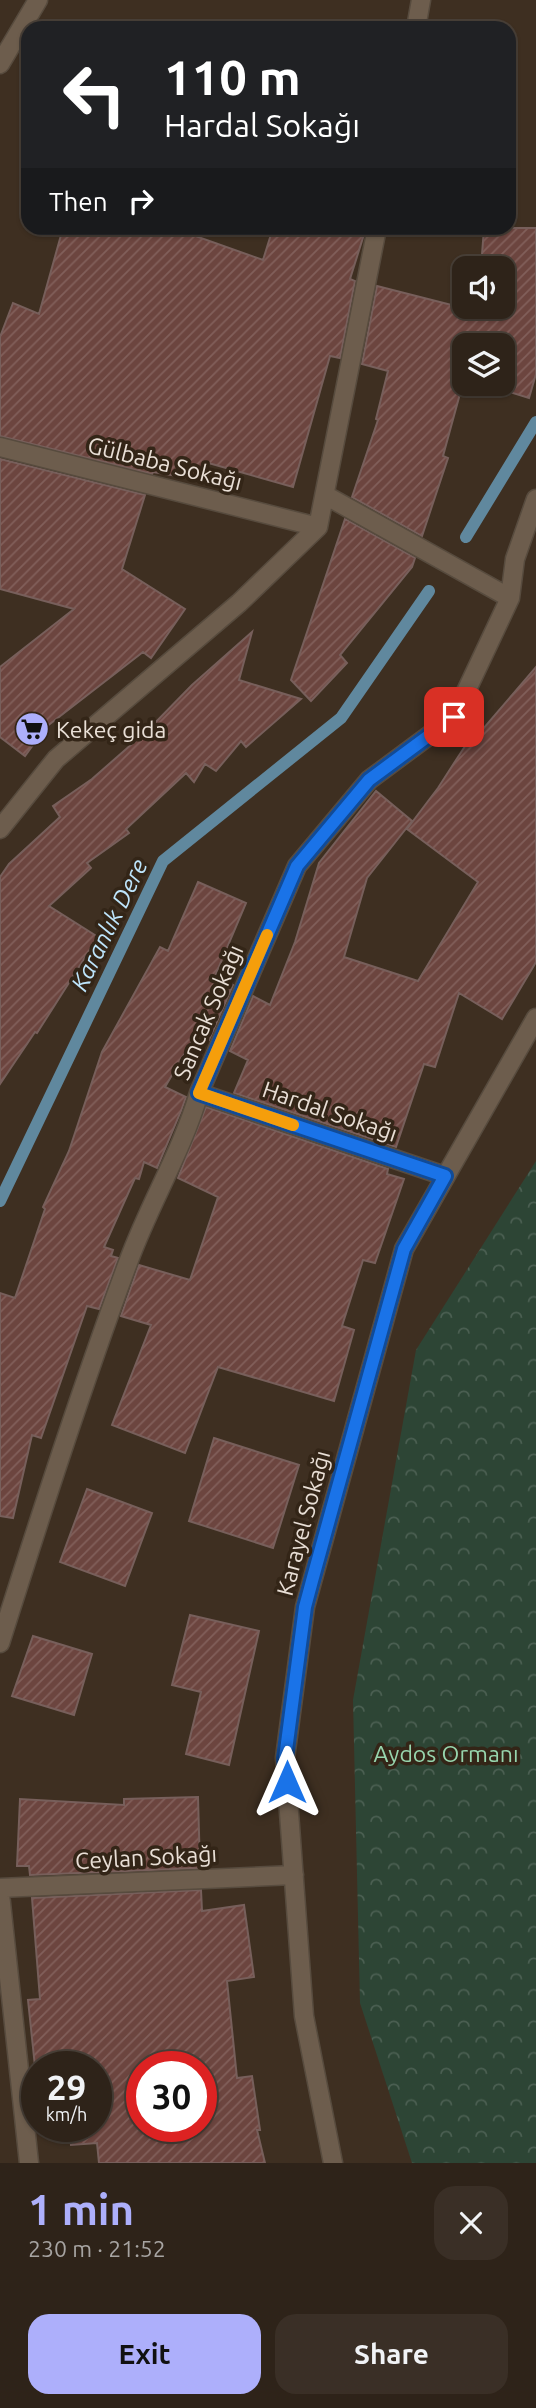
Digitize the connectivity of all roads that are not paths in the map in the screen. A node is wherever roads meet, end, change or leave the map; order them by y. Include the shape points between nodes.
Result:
1 (38, 0) edge
2 (421, 0) edge
3 (26, 21) edge
4 (417, 21) edge
5 (21, 29) edge
6 (0, 64) edge
7 (376, 235) edge
8 (0, 446) edge
9 (325, 495) junction
10 (536, 499) edge
11 (318, 527) junction
12 (510, 598) junction
13 (0, 829) edge
14 (536, 1018) edge
15 (199, 1093) junction
16 (445, 1176) junction
17 (0, 1643) edge
18 (294, 1875) junction
19 (0, 1888) edge
20 (0, 1894) edge
21 (29, 2163) edge
22 (333, 2163) edge

1 - 3 street
2 - 4 street
5 - 6 street
7 - 9 street
8 - 11 street, Gülbaba Sokağı
9 - 11 street
9 - 12 street
10 - 12 street, Sancak Sokağı via 515,558
11 - 13 street via 239,603 56,759
12 - 15 street, Sancak Sokağı via 454,717 369,780 297,866
14 - 16 street, Karayel Sokağı
15 - 16 street, Hardal Sokağı
15 - 17 street, Sancak Sokağı via 190,1125 131,1256 67,1432
16 - 18 street, Karayel Sokağı via 404,1249 305,1607 285,1758
18 - 19 street, Ceylan Sokağı
18 - 22 street, Karayel Sokağı via 304,2015
20 - 21 street

